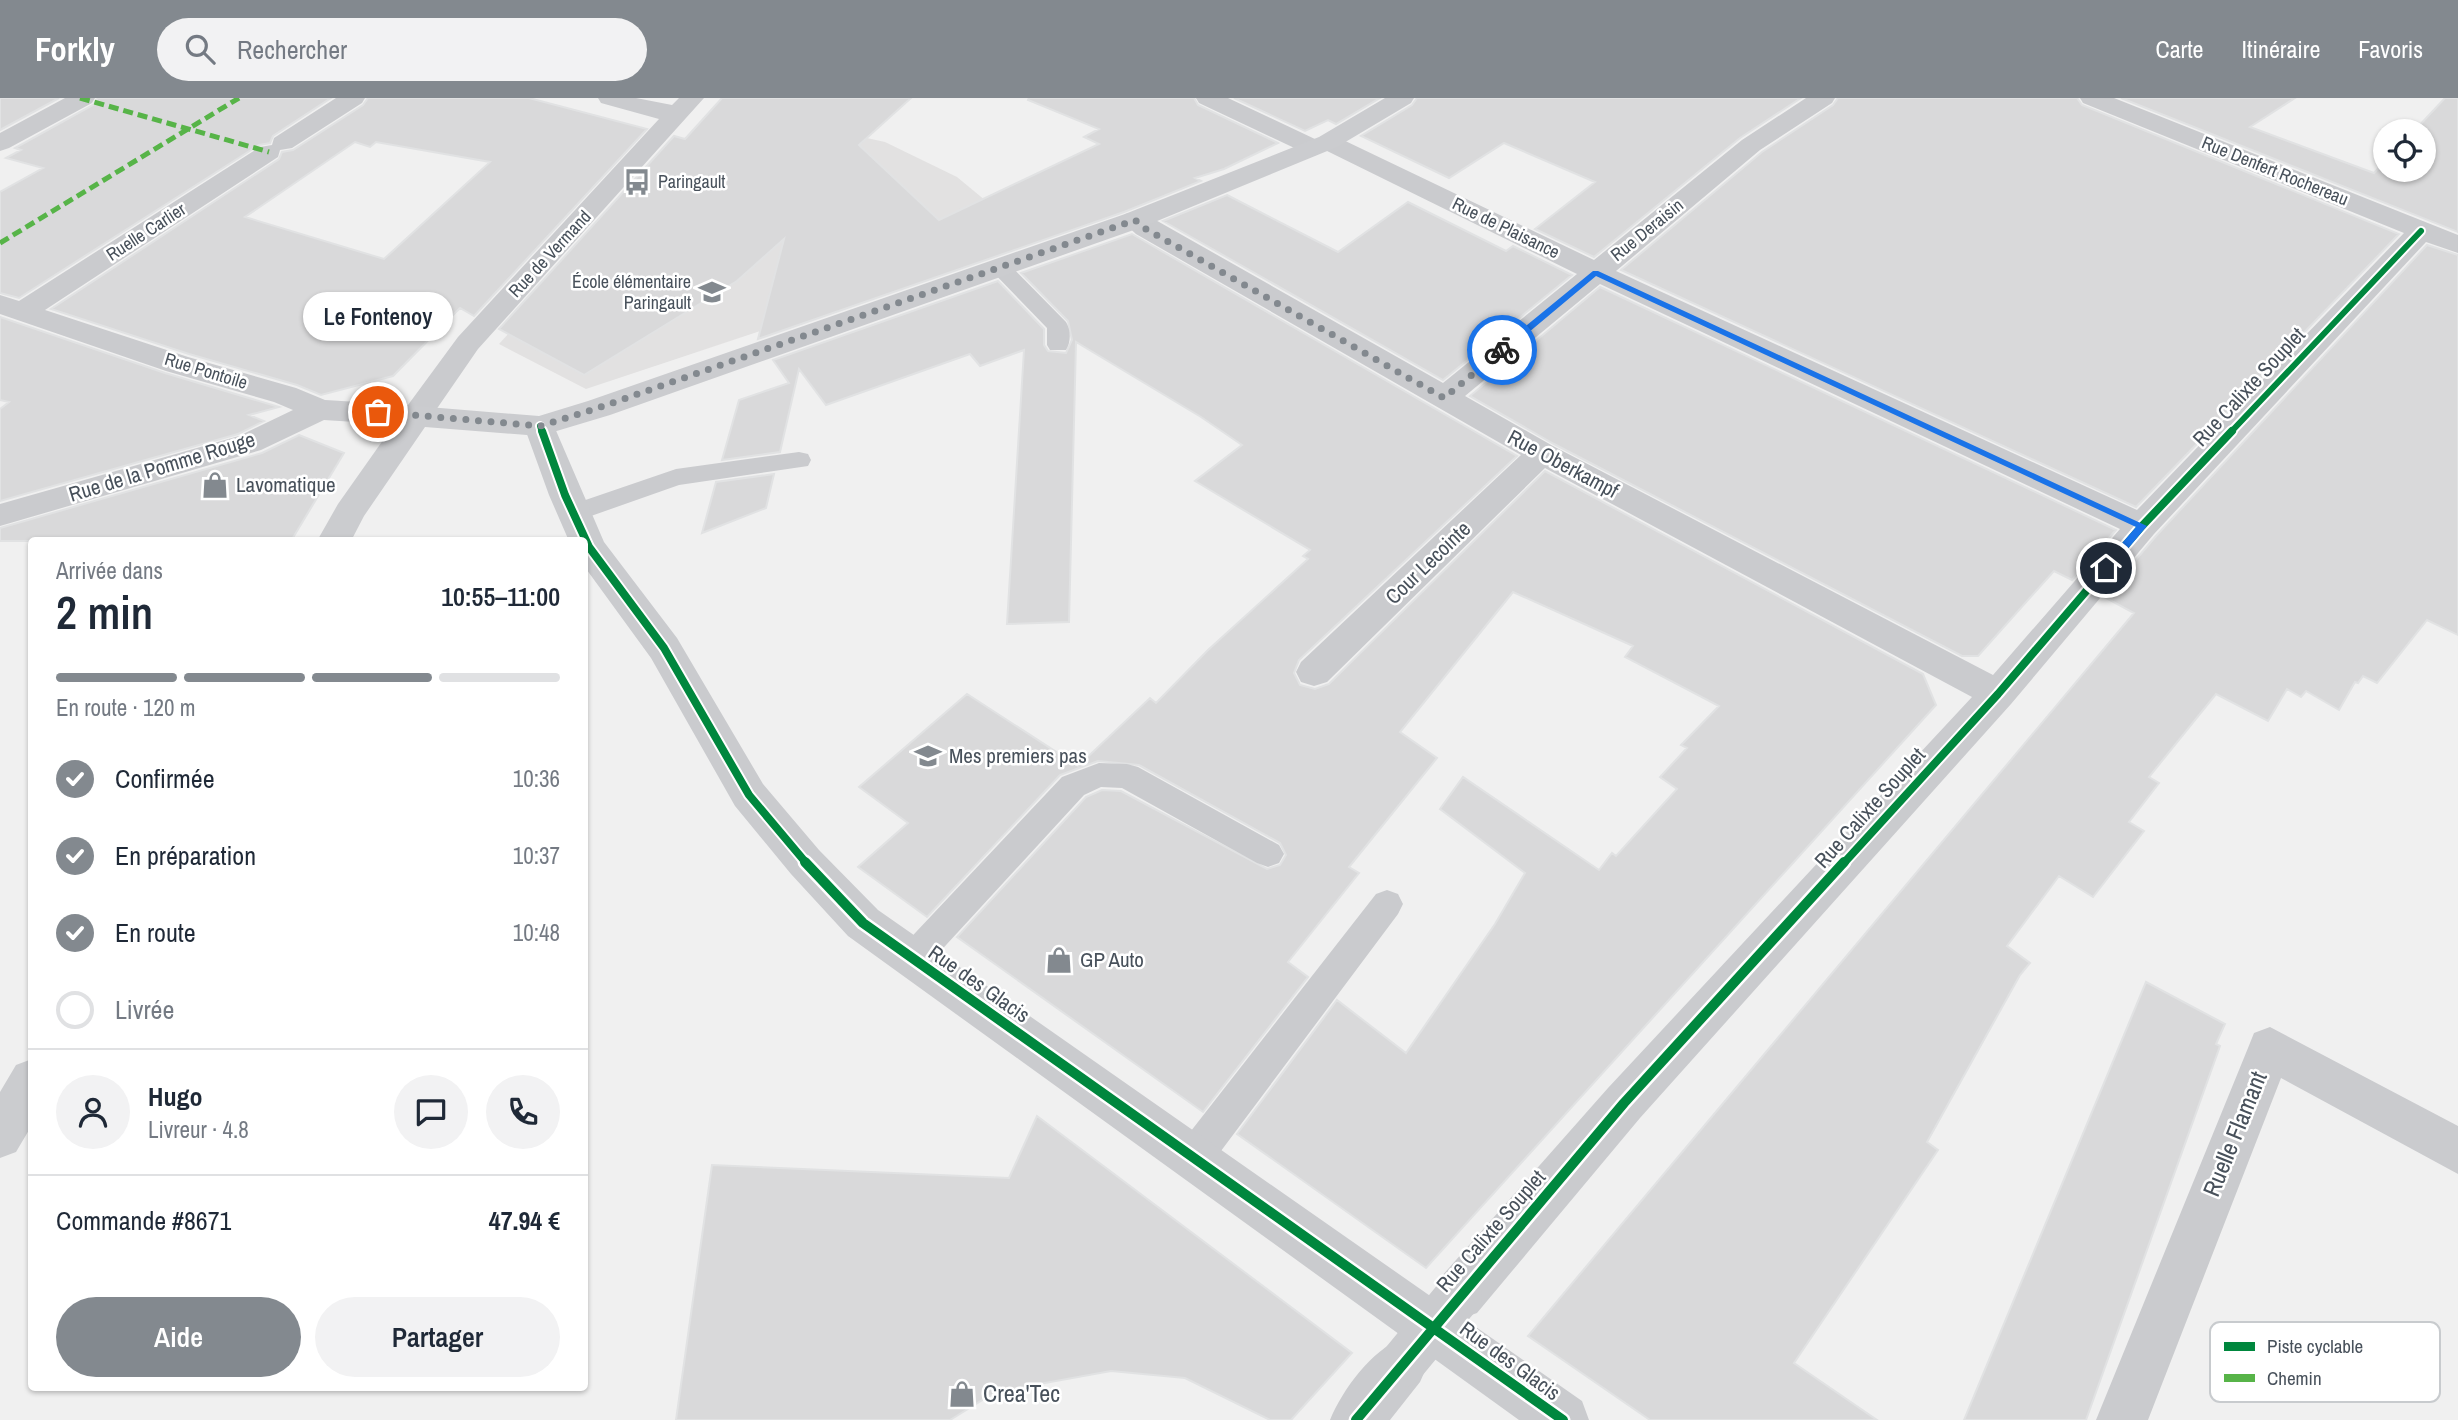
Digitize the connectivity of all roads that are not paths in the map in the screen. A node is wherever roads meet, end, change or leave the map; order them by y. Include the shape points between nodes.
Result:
1 (83, 98) edge
2 (354, 98) edge
3 (610, 98) edge
4 (1208, 98) edge
5 (1402, 98) edge
6 (1824, 98) edge
7 (2106, 100) edge
8 (685, 105) edge
9 (0, 144) edge
10 (1321, 145) junction
11 (1135, 220) junction
12 (2421, 231) junction
13 (2458, 246) edge
14 (1000, 268) junction
15 (1595, 272) junction
16 (12, 308) edge
17 (1058, 345) dead end
18 (1444, 398) junction
19 (320, 410) junction
20 (416, 416) junction
21 (540, 426) junction
22 (1542, 453) junction
23 (799, 460) dead end
24 (575, 513) junction
25 (0, 515) edge
26 (2142, 526) junction
27 (336, 537) edge
28 (585, 537) edge
29 (588, 545) edge
30 (1314, 672) dead end
31 (1998, 694) junction
32 (1268, 854) dead end
33 (1387, 904) dead end
34 (912, 959) junction
35 (28, 1087) edge
36 (0, 1136) edge
37 (2458, 1151) edge
38 (1194, 1158) junction
39 (1356, 1420) edge
40 (1563, 1420) edge
41 (2122, 1420) edge

1 - 9 street
2 - 16 street, Ruelle Carlier
3 - 8 street via 658,112
4 - 10 street, Rue de Plaisance
5 - 10 main road
6 - 15 street, Rue Deraisin via 1751,145
7 - 12 street, Rue Denfert Rochereau
8 - 20 street, Rue de Vermand via 468,343
10 - 11 main road
10 - 15 street, Rue de Plaisance
11 - 14 main road
11 - 18 street, Rue Oberkampf
12 - 13 street, Rue Denfert Rochereau
12 - 26 street, Rue Calixte Souplet
14 - 17 lane via 1058,327
14 - 21 main road
15 - 18 street, Rue Deraisin
15 - 26 street, Rue de Plaisance
16 - 19 street, Rue Pontoile
18 - 22 street, Rue Oberkampf
19 - 20 street, Rue Pontoile
19 - 25 street, Rue de la Pomme Rouge via 250,443
20 - 21 main road
20 - 27 main road
21 - 24 street, Rue des Glacis
22 - 30 street, Cour Lecointe
22 - 31 street, Rue Oberkampf
23 - 24 lane via 676,477
24 - 28 street, Rue des Glacis
26 - 31 street, Rue Calixte Souplet
29 - 34 street, Rue des Glacis via 664,648 749,795 863,923
31 - 39 street, Rue Calixte Souplet, bridge via 1624,1103
32 - 34 lane via 1128,776 1099,775 1073,786
33 - 38 lane
34 - 38 street, Rue des Glacis
35 - 36 main road
37 - 41 street, Ruelle Flamant via 2270,1048
38 - 40 street, Rue des Glacis

